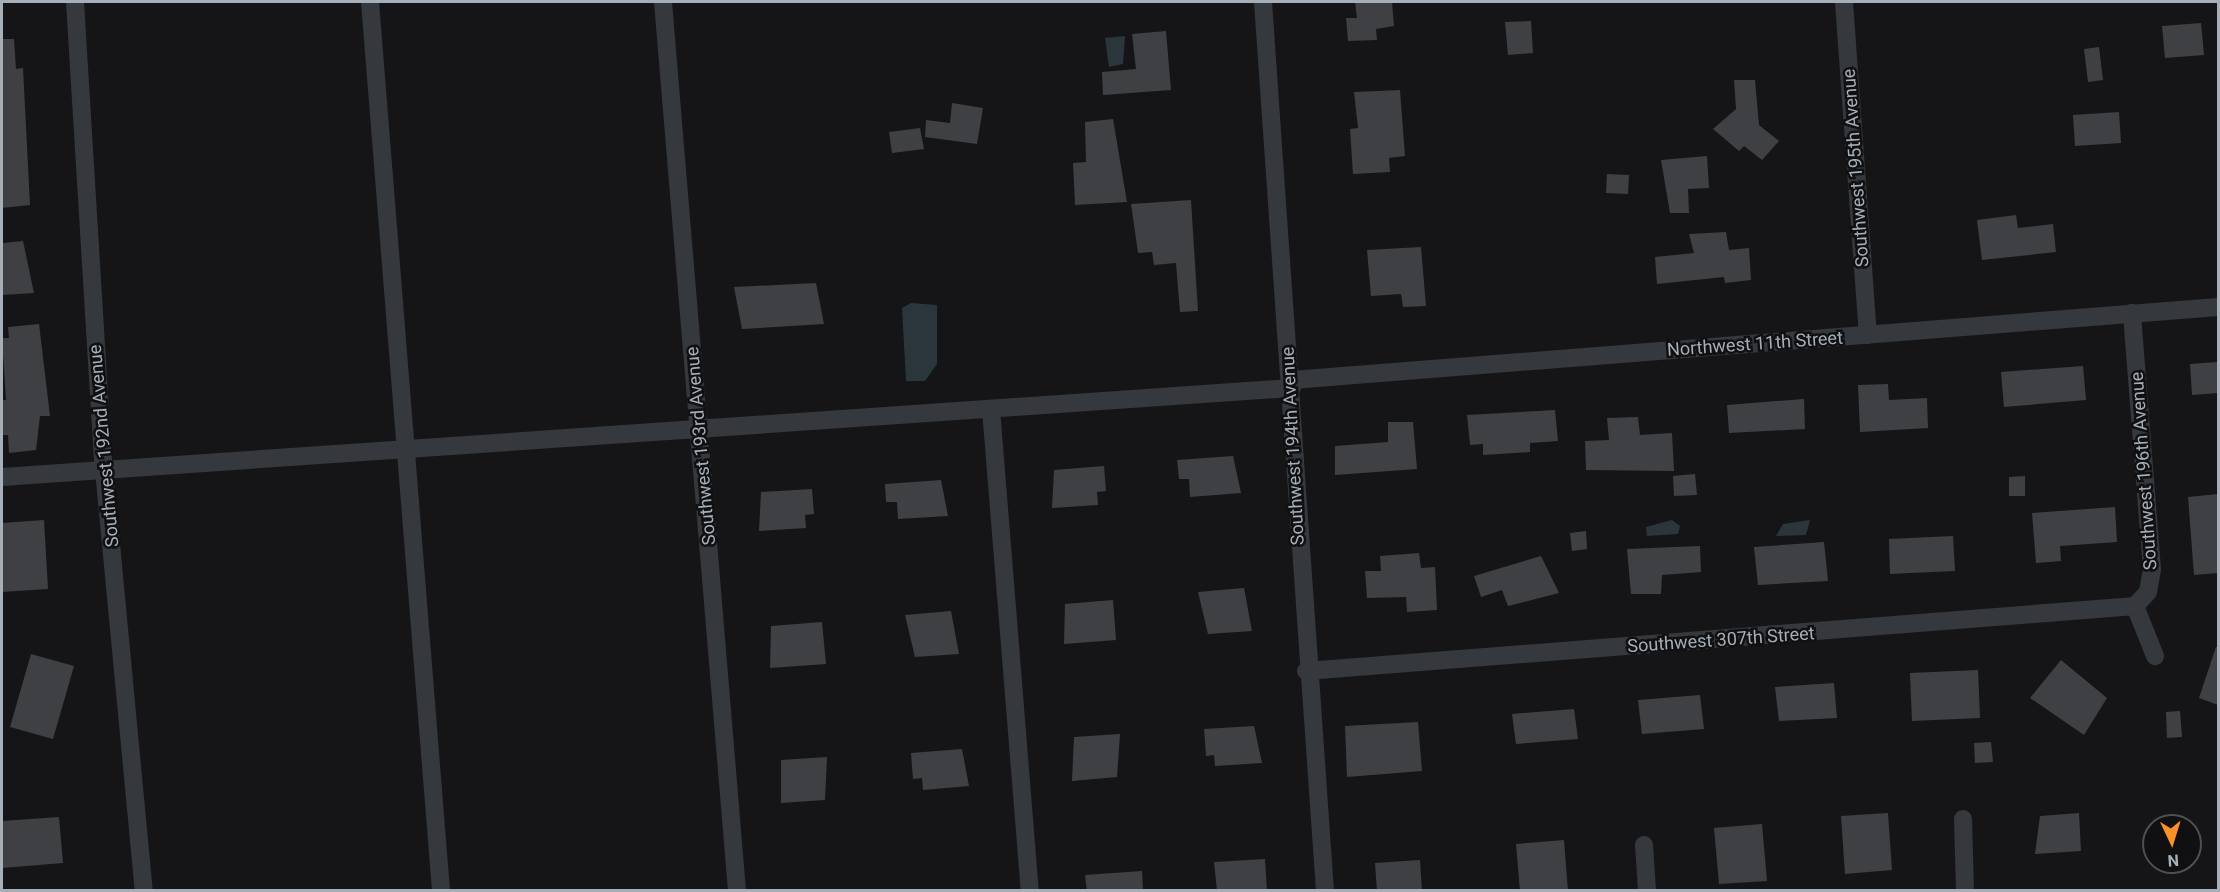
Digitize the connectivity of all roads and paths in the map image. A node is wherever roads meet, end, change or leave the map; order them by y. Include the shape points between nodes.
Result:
1 (75, 2) edge
2 (370, 2) edge
3 (663, 2) edge
4 (1263, 2) edge
5 (1844, 2) edge
6 (2218, 307) edge
7 (2132, 313) junction
8 (1868, 335) junction
9 (1292, 384) junction
10 (991, 409) junction
11 (700, 426) junction
12 (406, 448) junction
13 (104, 470) junction
14 (2, 477) edge
15 (2135, 606) junction
16 (2155, 656) dead end
17 (1306, 671) junction
18 (1963, 819) dead end
19 (1644, 845) dead end
20 (144, 891) edge
21 (441, 891) edge
22 (737, 891) edge
23 (1030, 891) edge
24 (1325, 891) edge
25 (1647, 891) edge
26 (1965, 891) edge

1 - 13 street, Southwest 192nd Avenue
2 - 12 street
3 - 11 street, Southwest 193rd Avenue
4 - 9 street, Southwest 194th Avenue
5 - 8 street, Southwest 195th Avenue
6 - 7 street, Northwest 11th Street
7 - 8 street, Northwest 11th Street
7 - 15 street, Southwest 196th Avenue via 2152,569 2148,592
8 - 9 street, Northwest 11th Street
9 - 10 street, Northwest 11th Street
9 - 17 street, Southwest 194th Avenue via 1289,423
10 - 11 street, Northwest 11th Street
10 - 23 street
11 - 12 street, Northwest 11th Street
11 - 22 street, Southwest 193rd Avenue
12 - 13 street, Northwest 11th Street
12 - 21 street
13 - 14 street
13 - 20 street, Southwest 192nd Avenue
15 - 16 street
15 - 17 street, Southwest 307th Street
17 - 24 street, Southwest 194th Avenue
18 - 26 street
19 - 25 street

